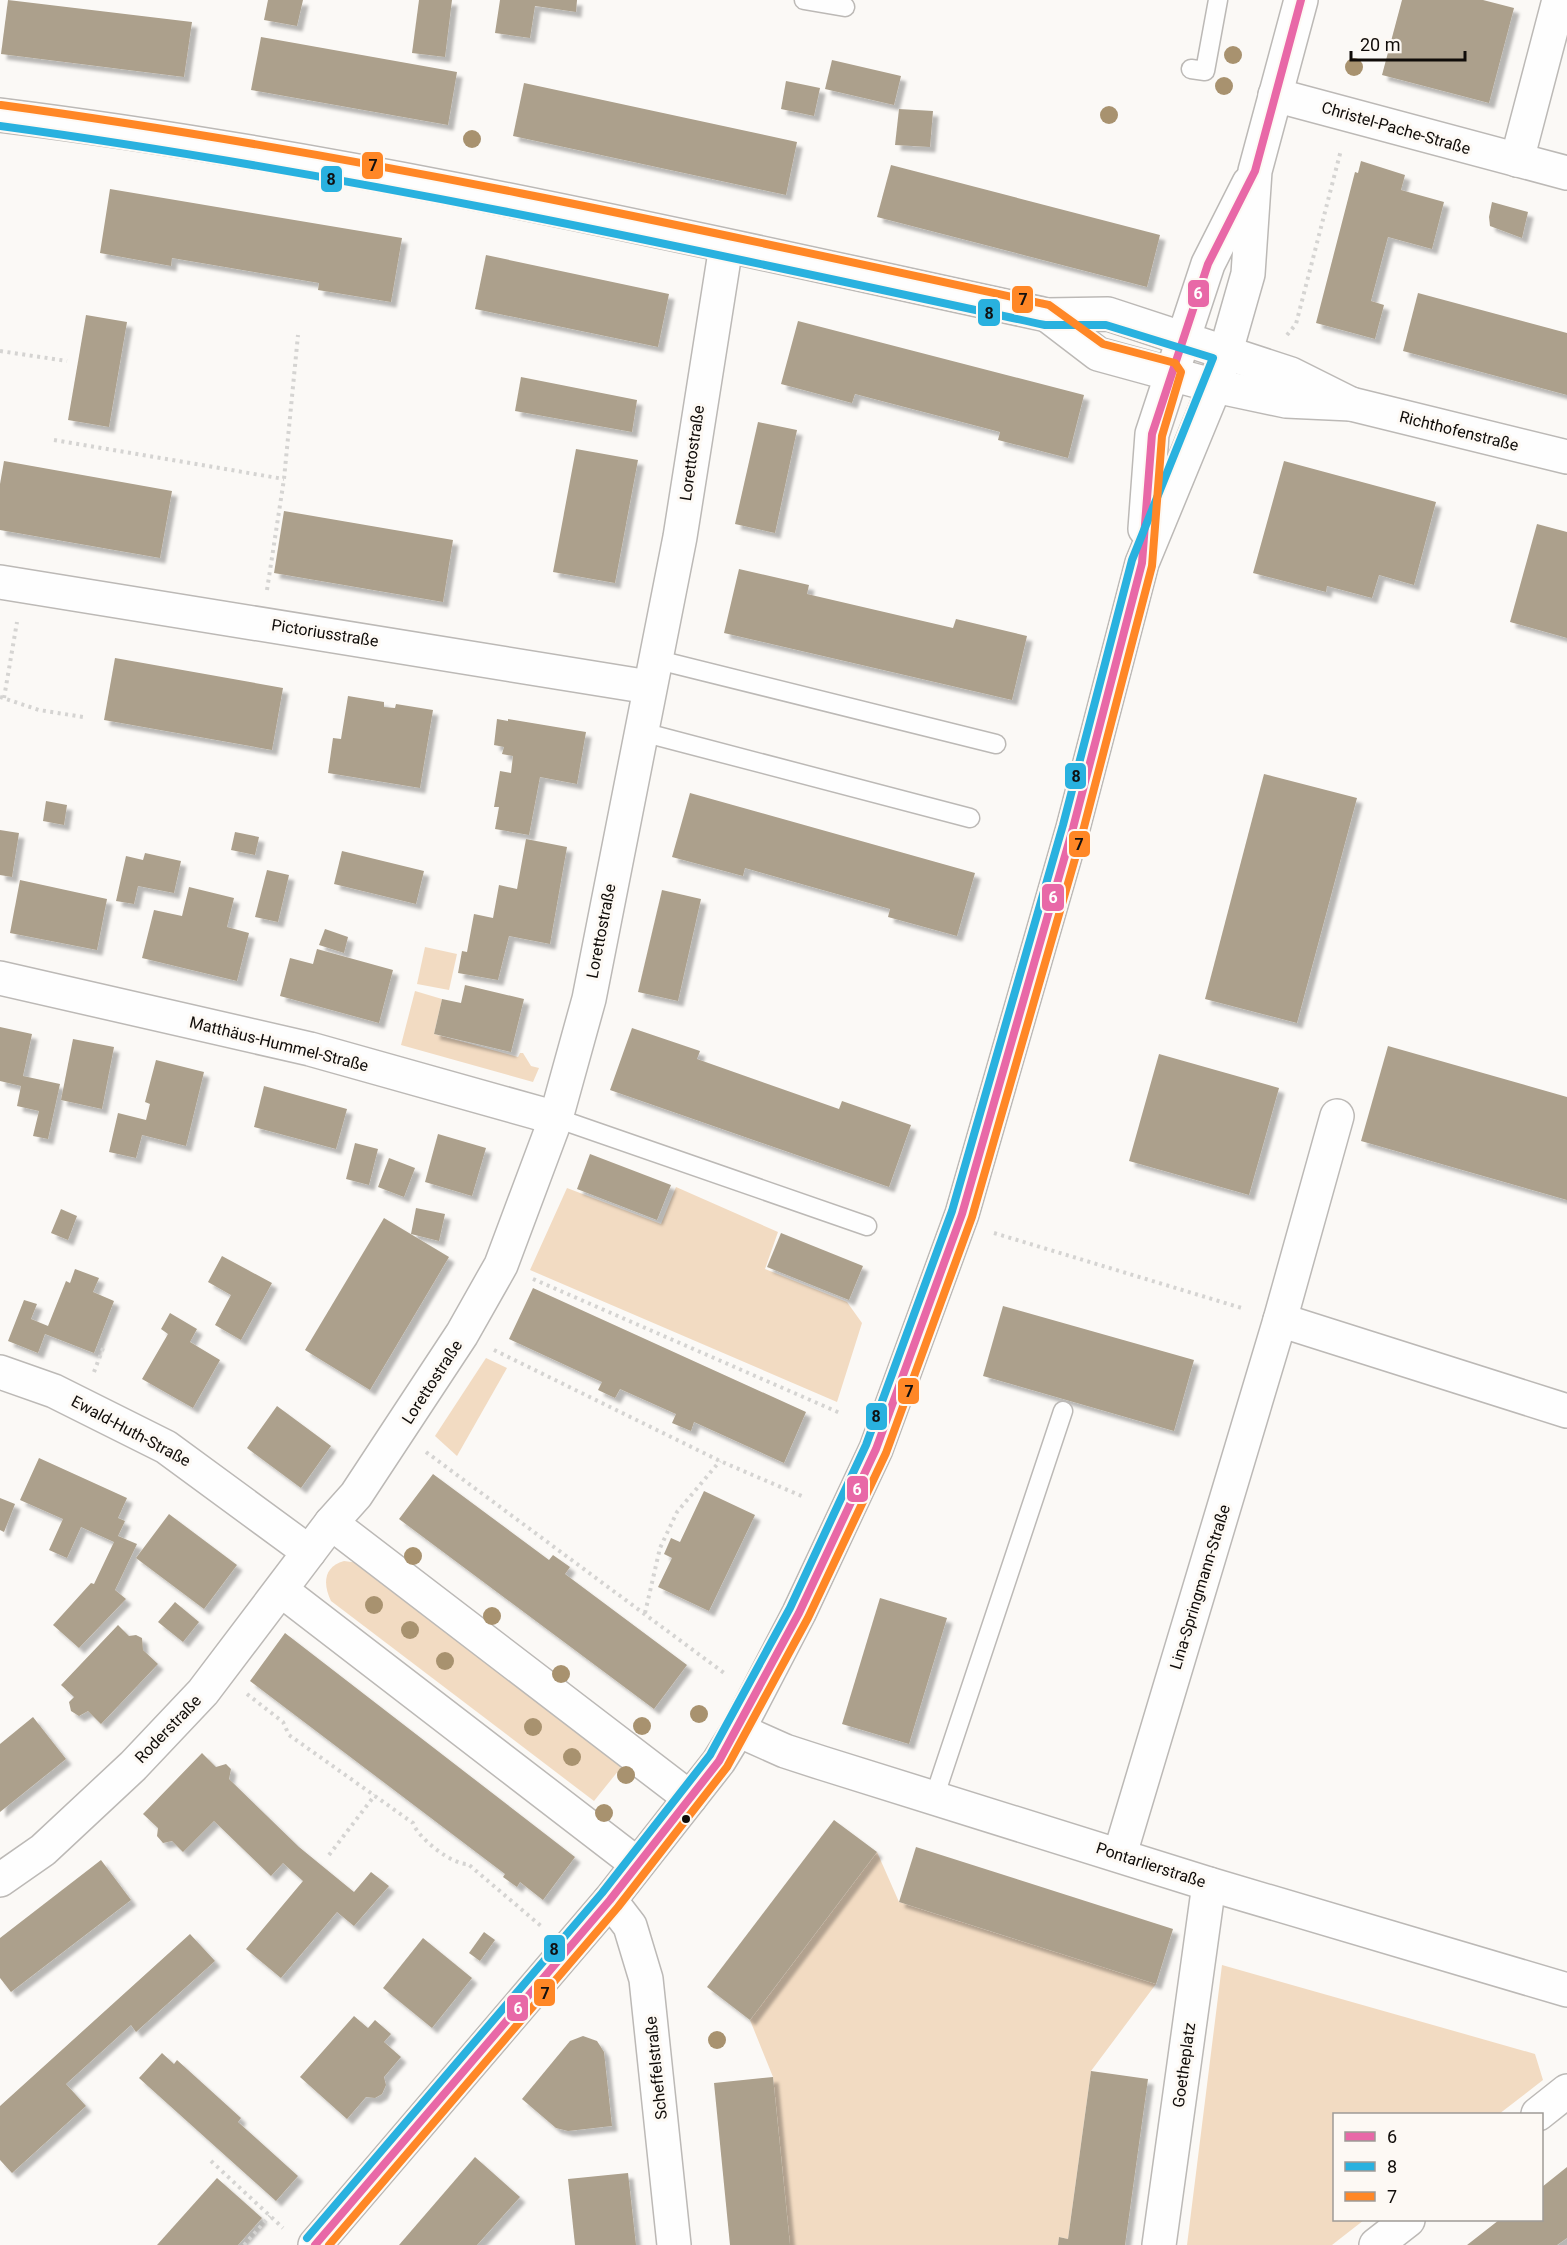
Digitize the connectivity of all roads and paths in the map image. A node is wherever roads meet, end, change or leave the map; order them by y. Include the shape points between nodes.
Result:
1 (804, 0) edge
2 (1218, 0) edge
3 (1301, 0) edge
4 (1559, 0) edge
5 (845, 7) dead end
6 (1191, 69) dead end
7 (1275, 95) junction
8 (0, 115) edge
9 (1350, 115) junction
10 (1517, 160) junction
11 (1255, 171) junction
12 (1567, 173) edge
13 (726, 246) junction
14 (1047, 315) junction
15 (298, 335) dead end
16 (1182, 338) junction
17 (1281, 342) dead end
18 (0, 351) edge
19 (1226, 351) junction
20 (67, 360) dead end
21 (1171, 373) junction
22 (1215, 386) junction
23 (1351, 404) junction
24 (54, 440) dead end
25 (1567, 458) edge
26 (284, 478) junction
27 (1142, 563) junction
28 (12, 584) edge
29 (262, 623) junction
30 (652, 673) junction
31 (2, 697) edge
32 (83, 717) dead end
33 (642, 732) junction
34 (996, 744) dead end
35 (970, 818) dead end
36 (0, 978) edge
37 (1337, 1116) dead end
38 (556, 1118) junction
39 (867, 1226) dead end
40 (984, 1230) dead end
41 (501, 1264) junction
42 (1280, 1320) junction
43 (462, 1334) junction
44 (104, 1348) dead end
45 (0, 1372) edge
46 (91, 1381) dead end
47 (1063, 1411) dead end
48 (1567, 1411) edge
49 (840, 1413) dead end
50 (399, 1432) junction
51 (720, 1461) junction
52 (804, 1497) dead end
53 (331, 1524) junction
54 (309, 1552) junction
55 (281, 1590) junction
56 (645, 1613) junction
57 (219, 1672) junction
58 (724, 1673) dead end
59 (738, 1730) junction
60 (375, 1796) junction
61 (690, 1798) junction
62 (934, 1798) junction
63 (1120, 1854) junction
64 (329, 1856) dead end
65 (637, 1864) junction
66 (0, 1881) edge
67 (1209, 1884) junction
68 (610, 1900) junction
69 (543, 1927) dead end
70 (1567, 1990) edge
71 (1567, 2091) edge
72 (1540, 2113) edge
73 (211, 2161) dead end
74 (245, 2193) junction
75 (240, 2198) dead end
76 (270, 2216) junction
77 (1407, 2221) edge
78 (284, 2229) dead end
79 (244, 2245) edge
80 (315, 2245) edge
81 (675, 2245) edge
82 (1159, 2245) edge
83 (1376, 2245) edge

1 - 5 lane
2 - 6 lane via 1204,71
3 - 7 street
4 - 10 street
7 - 9 street, Christel-Pache-Straße
7 - 11 street
8 - 13 street via 103,128 435,184
9 - 10 street, Christel-Pache-Straße
9 - 17 path via 1296,324
10 - 12 street, Christel-Pache-Straße
11 - 16 street via 1208,264
11 - 19 street via 1248,274
13 - 14 street
13 - 30 street, Lorettostraße via 680,537
14 - 16 street, Richthofenstraße via 1108,314
14 - 21 street, Richthofenstraße via 1098,354
15 - 26 path
16 - 19 street, Richthofenstraße
16 - 21 street
18 - 20 path
19 - 22 street
19 - 23 street, Richthofenstraße via 1291,374
21 - 22 street, Richthofenstraße
21 - 27 street via 1152,434
22 - 23 street, Richthofenstraße via 1287,401
22 - 27 street
23 - 25 street, Richthofenstraße
24 - 26 path
26 - 29 path
27 - 59 street via 1073,828 962,1214 876,1449 799,1613
28 - 29 street, Pictoriusstraße
28 - 31 path
29 - 30 street, Pictoriusstraße
30 - 33 street, Lorettostraße
30 - 34 lane
31 - 32 path via 39,710
33 - 35 lane
33 - 38 street, Lorettostraße via 589,999
36 - 38 street, Matthäus-Hummel-Straße via 310,1049
37 - 42 street, Lina-Springmann-Straße
38 - 39 lane
38 - 41 street, Lorettostraße
40 - 42 path
41 - 43 street, Lorettostraße
41 - 49 path
42 - 48 street
42 - 63 street, Lina-Springmann-Straße
43 - 50 street, Lorettostraße
43 - 51 path
44 - 46 path
45 - 54 street, Ewald-Huth-Straße via 54,1391 166,1447
47 - 62 lane
50 - 53 street, Lorettostraße
50 - 56 path
51 - 52 path
51 - 56 path via 677,1512 660,1548
53 - 54 street, Lorettostraße
53 - 61 street
54 - 55 street, Roderstraße
55 - 57 street, Roderstraße
55 - 65 street
56 - 58 path
57 - 60 path via 283,1722 289,1735
57 - 66 street, Roderstraße via 111,1787 43,1850
59 - 61 street
59 - 62 street, Pontarlierstraße via 784,1751
60 - 64 path
60 - 69 path via 413,1823 416,1833 459,1864 468,1864
61 - 65 street
62 - 63 street, Pontarlierstraße
63 - 67 street, Pontarlierstraße
65 - 68 street
67 - 70 street, Pontarlierstraße
67 - 82 street, Goetheplatz
68 - 80 street
68 - 81 street, Scheffelstraße via 630,1926 646,1979
71 - 72 street
73 - 74 path
74 - 75 path
74 - 76 path
76 - 78 path
76 - 79 path
77 - 83 street

